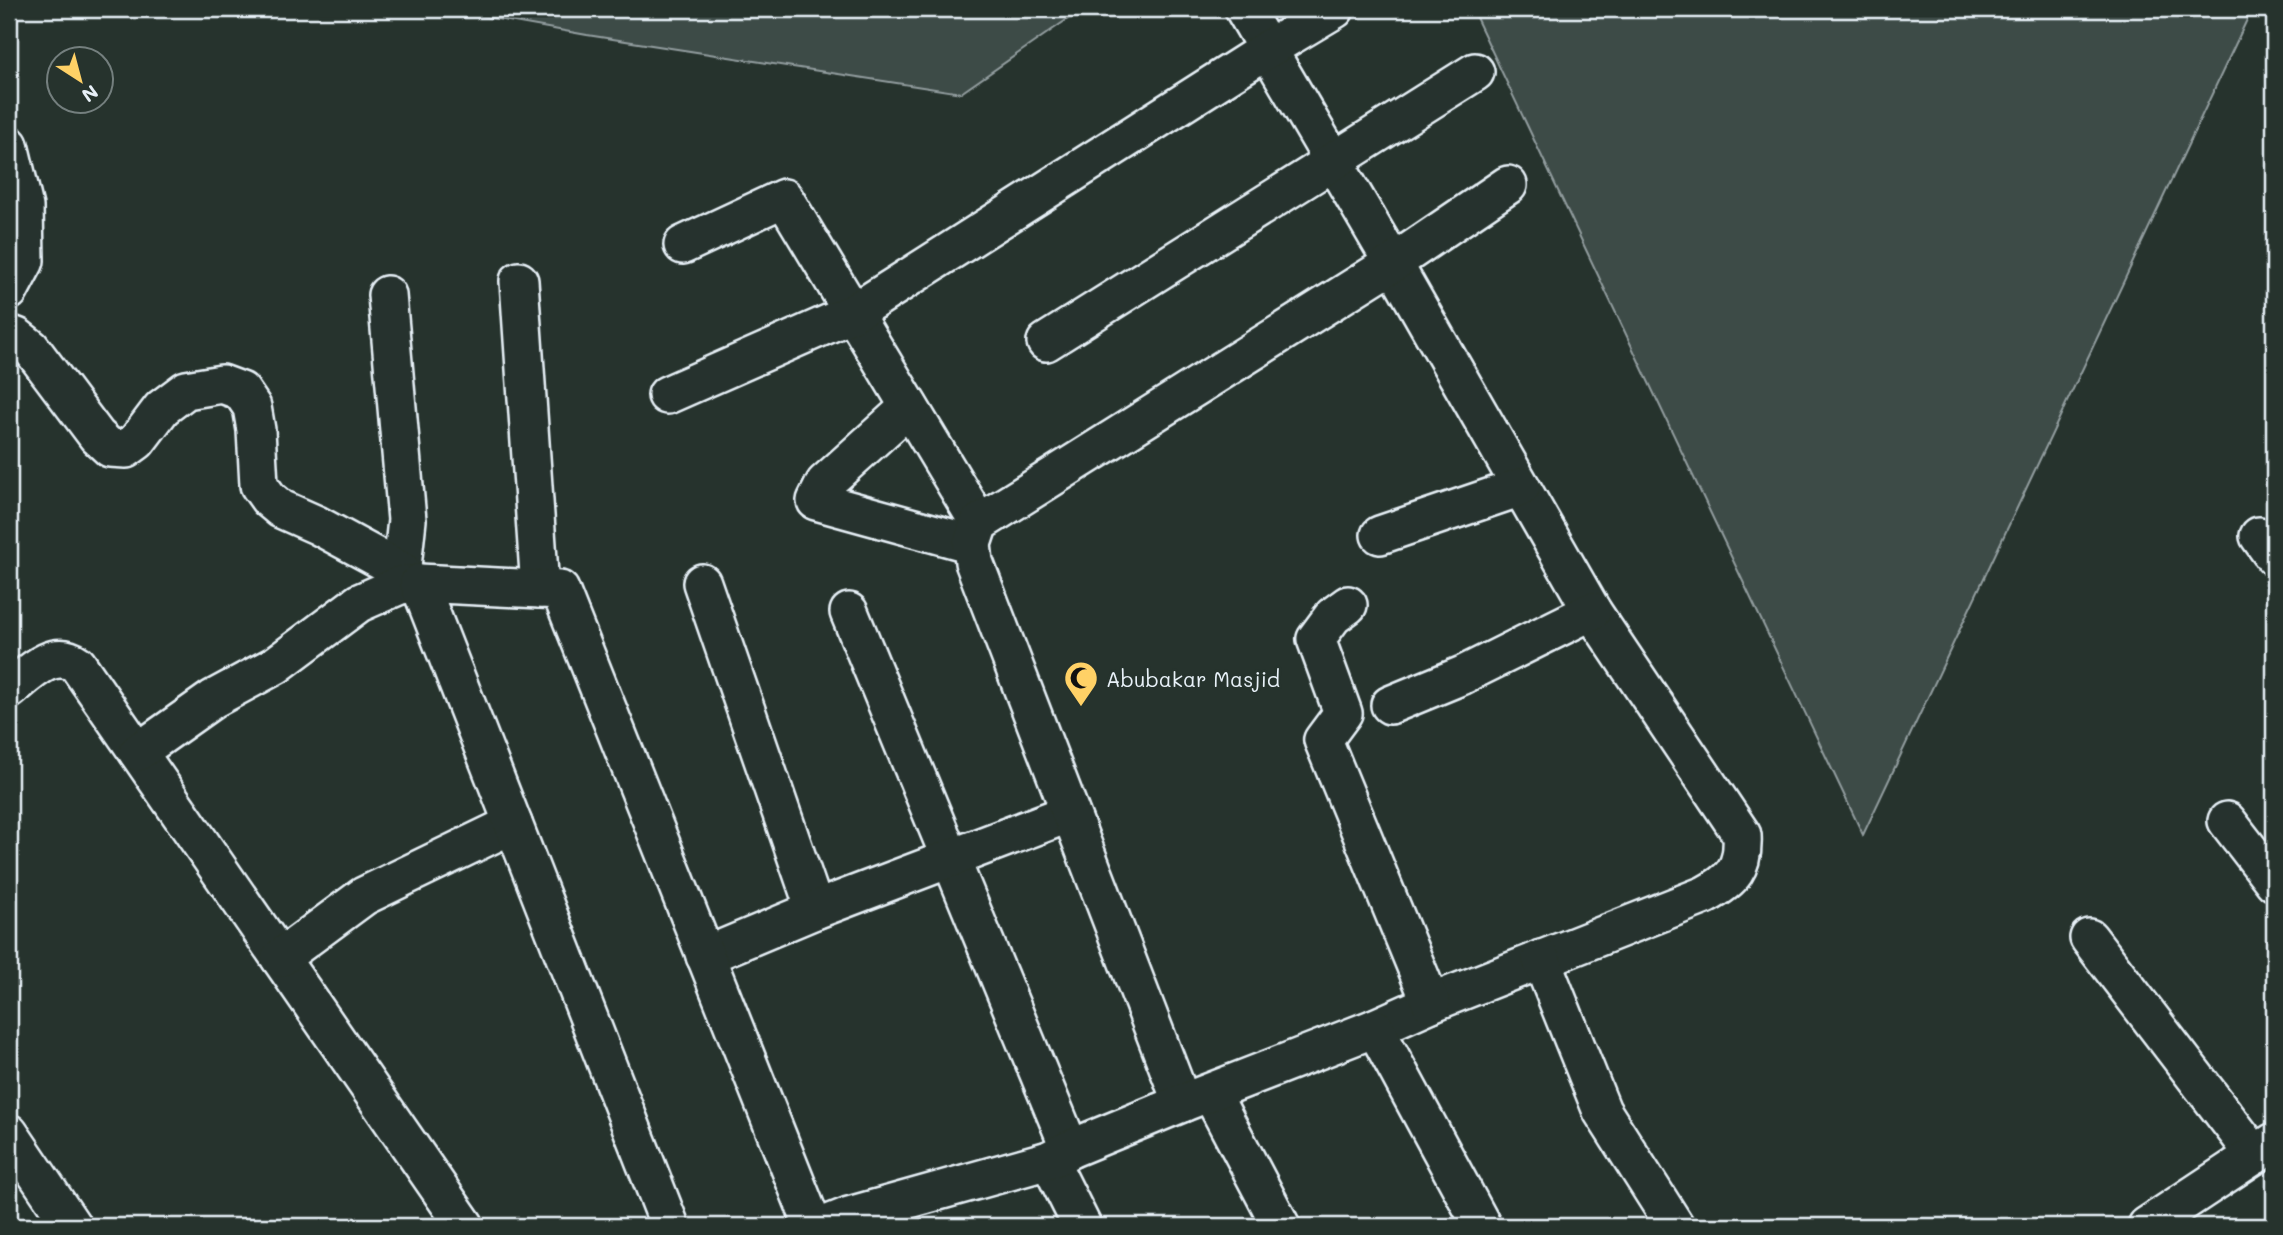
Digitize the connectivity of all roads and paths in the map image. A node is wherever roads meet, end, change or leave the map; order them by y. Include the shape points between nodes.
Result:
1 (1244, 9) edge
2 (1335, 9) edge
3 (1268, 49) junction
4 (1475, 72) dead end
5 (9, 145) edge
6 (1333, 159) junction
7 (1508, 185) dead end
8 (683, 245) dead end
9 (1393, 263) junction
10 (519, 281) dead end
11 (9, 291) edge
12 (387, 295) dead end
13 (853, 313) junction
14 (9, 334) edge
15 (1046, 342) dead end
16 (667, 395) dead end
17 (909, 407) junction
18 (1521, 487) junction
19 (975, 533) junction
20 (1380, 535) dead end
21 (407, 580) junction
22 (702, 583) dead end
23 (540, 589) junction
24 (1348, 605) dead end
25 (1592, 611) junction
26 (849, 612) dead end
27 (9, 690) edge
28 (1390, 705) dead end
29 (138, 752) junction
30 (1070, 813) junction
31 (2227, 821) dead end
32 (513, 824) junction
33 (951, 859) junction
34 (2274, 882) edge
35 (815, 910) junction
36 (2090, 938) dead end
37 (705, 956) junction
38 (280, 958) junction
39 (1541, 959) junction
40 (1432, 1003) junction
41 (1375, 1028) junction
42 (1196, 1098) junction
43 (9, 1133) edge
44 (2265, 1148) edge
45 (1060, 1154) junction
46 (842, 1223) edge
47 (72, 1226) edge
48 (465, 1226) edge
49 (670, 1226) edge
50 (813, 1226) edge
51 (1082, 1226) edge
52 (1281, 1226) edge
53 (1482, 1226) edge
54 (1675, 1226) edge
55 (2147, 1226) edge

1 - 3 street
2 - 3 street
3 - 6 street
3 - 13 street
4 - 6 street
5 - 11 street via 24,207 25,261
6 - 9 street
6 - 15 street
7 - 9 street
8 - 13 street via 785,198
9 - 18 street
9 - 19 street
10 - 23 street
12 - 21 street via 407,520
13 - 16 street
13 - 17 street
14 - 21 street via 31,348 110,448 126,449 137,441 162,408 186,390 222,384 241,391 252,407 259,485 269,499
17 - 19 street
17 - 19 street via 825,483 816,501
18 - 20 street
18 - 25 street
19 - 30 street via 974,562
21 - 23 street
21 - 29 street via 359,603 276,665 213,698
21 - 32 street
22 - 35 street
23 - 37 street via 560,590
24 - 40 street via 1333,616 1317,639 1343,713 1324,740
25 - 28 street via 1463,676
25 - 39 street via 1742,835 1743,851 1727,883 1705,895
26 - 33 street
27 - 29 street via 47,661 70,659
29 - 38 street
30 - 33 street
30 - 42 street
31 - 34 street
32 - 38 street via 364,895
32 - 49 street
33 - 35 street
33 - 45 street
35 - 37 street
36 - 44 street
37 - 50 street
38 - 48 street
39 - 40 street
39 - 54 street via 1602,1111
40 - 41 street
41 - 42 street
41 - 53 street
42 - 45 street
42 - 52 street
43 - 47 street
44 - 55 street
45 - 46 street
45 - 51 street

